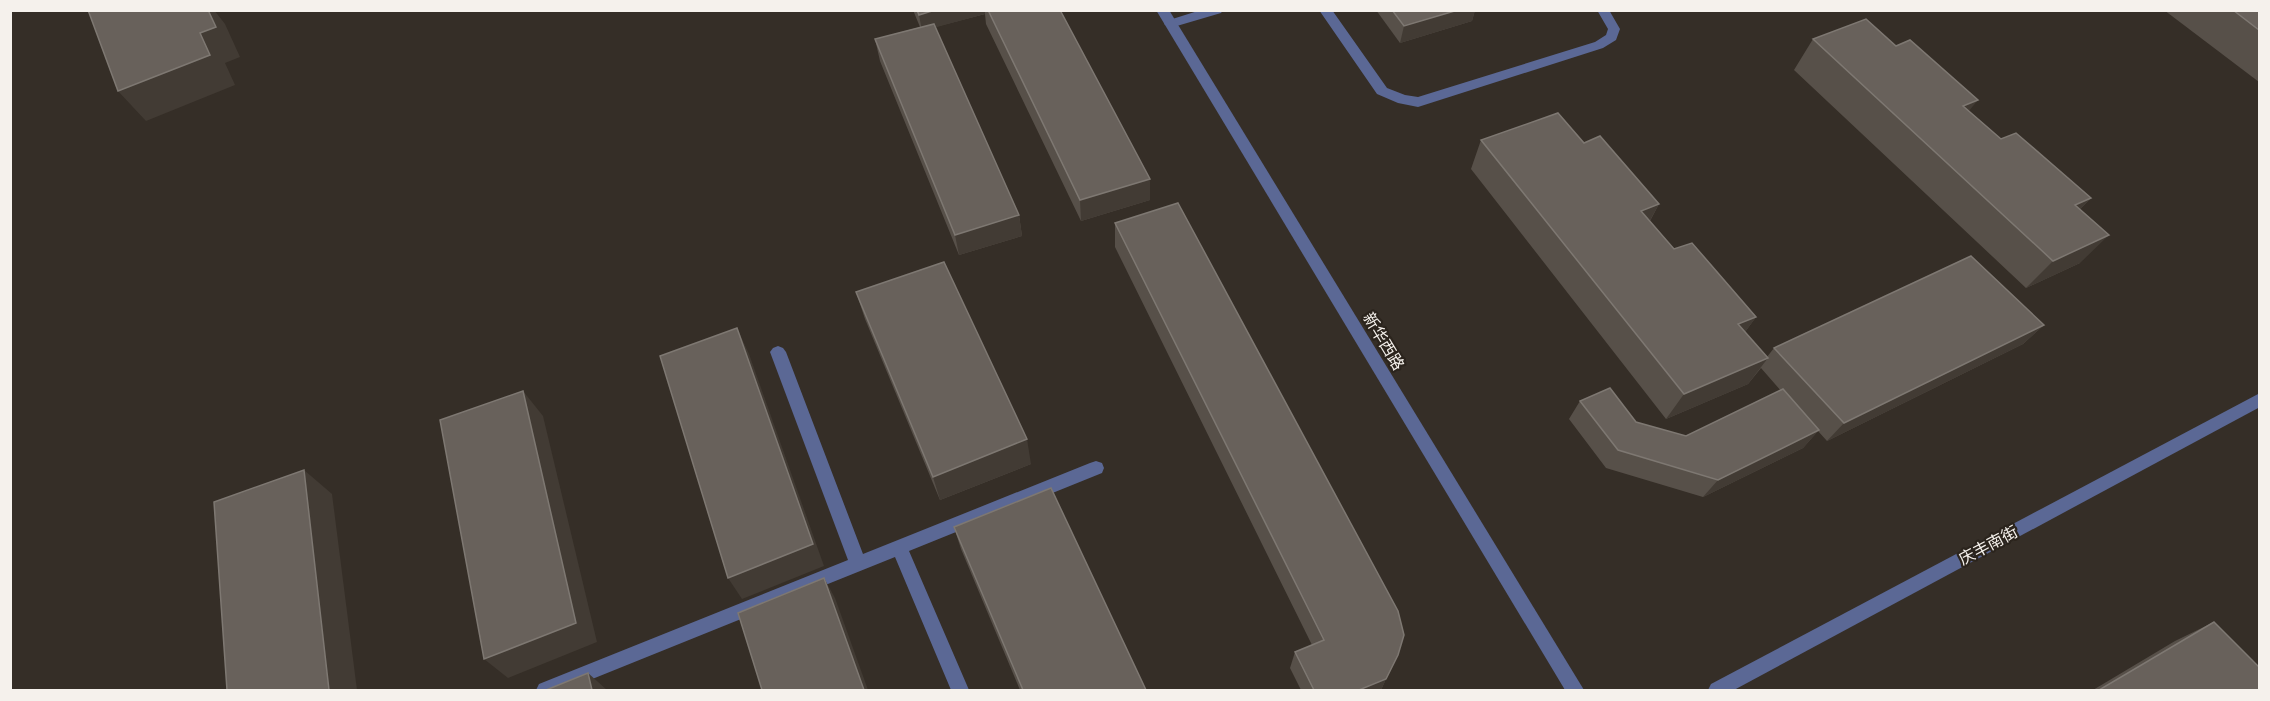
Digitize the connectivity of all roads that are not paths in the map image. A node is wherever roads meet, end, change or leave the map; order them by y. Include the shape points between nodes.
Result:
1 (1217, 10) edge
2 (1325, 10) edge
3 (1604, 10) edge
4 (1166, 17) edge
5 (778, 352) dead end
6 (2259, 399) edge
7 (1096, 468) dead end
8 (900, 547) junction
9 (858, 564) junction
10 (545, 690) edge
11 (960, 690) edge
12 (1575, 690) edge
13 (1717, 690) edge

1 - 4 street
2 - 3 street via 1382,91 1418,102 1599,45 1612,37 1614,29
4 - 12 street, 新华西路
5 - 9 street
6 - 13 street, 庆丰南街
7 - 8 street
8 - 9 street
8 - 11 street
9 - 10 street

